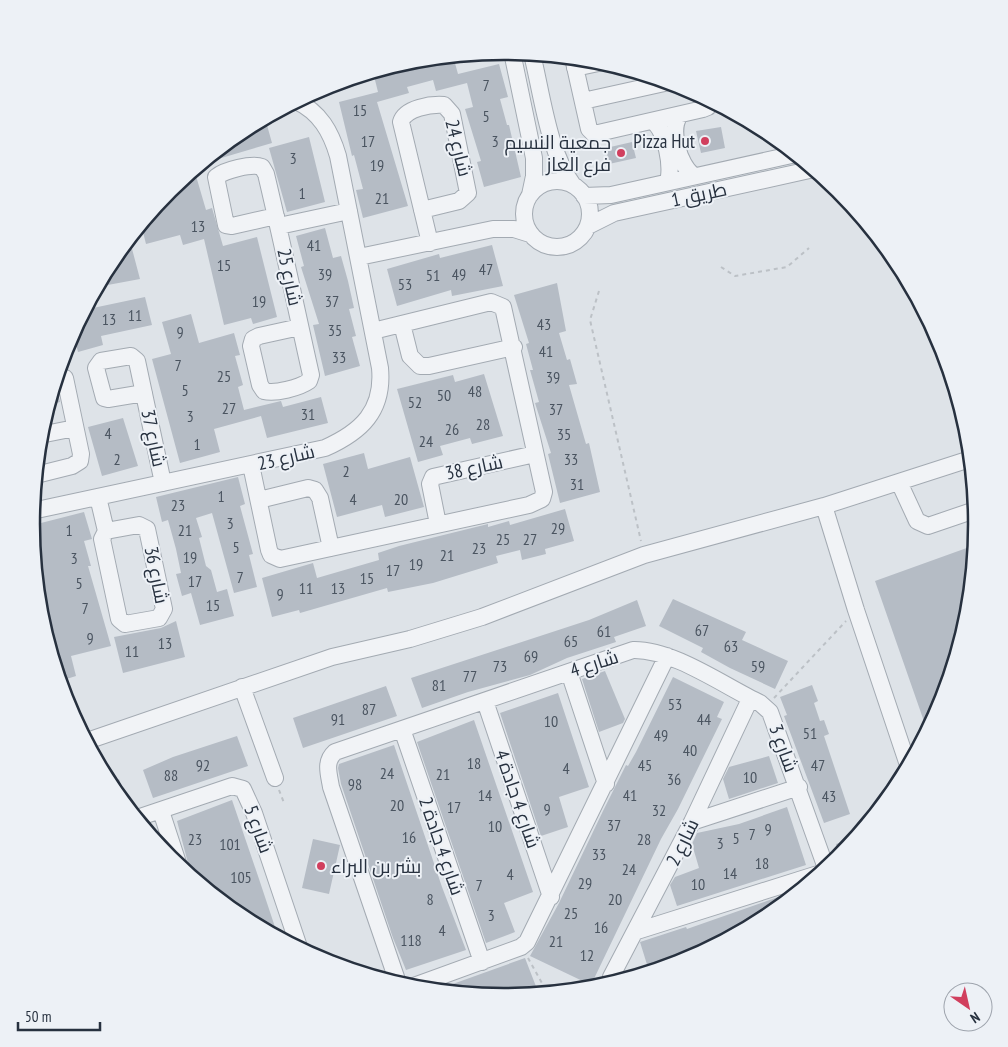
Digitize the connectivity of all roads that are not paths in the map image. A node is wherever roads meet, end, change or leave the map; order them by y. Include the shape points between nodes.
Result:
1 (514, 60) edge
2 (533, 60) edge
3 (574, 65) edge
4 (656, 85) edge
5 (583, 101) junction
6 (305, 104) edge
7 (708, 107) edge
8 (680, 115) junction
9 (653, 122) junction
10 (787, 156) edge
11 (805, 171) edge
12 (693, 176) junction
13 (667, 182) junction
14 (579, 190) junction
15 (527, 202) junction
16 (422, 210) junction
17 (349, 211) junction
18 (588, 226) junction
19 (494, 229) junction
20 (530, 234) junction
21 (430, 243) junction
22 (358, 257) junction
23 (402, 324) junction
24 (300, 327) junction
25 (373, 331) junction
26 (514, 347) junction
27 (65, 378) dead end
28 (144, 393) dead end
29 (75, 428) junction
30 (49, 433) edge
31 (535, 454) junction
32 (964, 461) edge
33 (251, 465) junction
34 (43, 473) edge
35 (163, 482) junction
36 (899, 482) junction
37 (98, 497) junction
38 (258, 500) junction
39 (824, 506) junction
40 (40, 509) edge
41 (968, 513) edge
42 (438, 524) junction
43 (106, 531) junction
44 (331, 548) junction
45 (667, 656) junction
46 (569, 672) junction
47 (242, 687) junction
48 (750, 699) junction
49 (485, 701) junction
50 (402, 729) junction
51 (93, 739) edge
52 (905, 757) edge
53 (275, 778) dead end
54 (606, 784) junction
55 (798, 788) junction
56 (160, 811) junction
57 (144, 816) edge
58 (692, 822) junction
59 (173, 849) edge
60 (823, 860) edge
61 (801, 879) edge
62 (551, 897) junction
63 (637, 931) junction
64 (296, 938) edge
65 (482, 962) junction
66 (395, 975) edge
67 (612, 975) edge
68 (427, 981) edge

1 - 15 street via 534,158
2 - 14 street via 555,151 564,173
3 - 5 street
4 - 5 street
5 - 9 street via 594,134
6 - 17 street, شارع 23 via 332,135
7 - 8 street
8 - 9 street
8 - 12 street via 675,128 683,164
9 - 13 street via 662,131 671,168
10 - 12 street, طريق 1
11 - 18 street, طريق 1 via 614,213
12 - 13 street, طريق 1
13 - 14 street, طريق 1 via 611,195
14 - 15 street via 564,182 545,183
14 - 18 street via 590,210
15 - 19 street via 513,219
15 - 20 street via 526,227
16 - 16 street, شارع 24 via 401,119 410,111 444,105 452,114 468,193 459,202
16 - 21 street, شارع 24
17 - 22 street, شارع 23
17 - 24 street, شارع 25 via 278,221
18 - 20 street via 575,242 556,247 546,246
19 - 20 street via 514,229
19 - 21 street
21 - 22 street
22 - 25 street, شارع 23
23 - 25 street
23 - 26 street via 410,356 420,366
23 - 26 street via 491,302 499,304 506,312
24 - 24 street, شارع 25 via 253,339 251,346 264,391 308,381 311,375
25 - 33 street, شارع 23 via 381,380 374,409 361,427 325,448
26 - 31 street
27 - 29 street
28 - 35 street, شارع 37
29 - 30 street
29 - 34 street via 81,454 78,464
31 - 42 street, شارع 38 via 433,477 430,484
31 - 42 street via 544,492 542,499 529,505
32 - 36 street
33 - 35 street, شارع 23
33 - 38 street
35 - 37 street, شارع 23
36 - 39 street
36 - 41 street via 917,521 928,526
37 - 40 street, شارع 23
37 - 43 street, شارع 36
38 - 44 street via 269,550 275,558 286,559
38 - 44 street via 308,488 315,490 320,498
39 - 47 street via 644,555 482,618 332,657
39 - 52 street
42 - 44 street
43 - 43 street, شارع 36 via 102,539 119,619 126,624 159,618 164,609 147,529 139,525
45 - 46 street, شارع 4 via 649,650 634,650
45 - 48 street, شارع 3
45 - 54 street
46 - 49 street, شارع 4
46 - 54 street
47 - 51 street
47 - 53 street
48 - 55 street, شارع 3 via 770,712
48 - 58 street, شارع 2
49 - 50 street, شارع 4
49 - 62 street, شارع 4 جادة 4
50 - 65 street, شارع 4 جادة 2
50 - 66 street, شارع 4 via 335,752 327,765 331,787
54 - 62 street
55 - 58 street
55 - 60 street, شارع 3
56 - 57 street, شارع 5
56 - 59 street
56 - 64 street, شارع 5 via 232,786 243,789
58 - 63 street, شارع 2
61 - 63 street
62 - 65 street via 532,935 521,947
63 - 67 street, شارع 2
65 - 68 street

